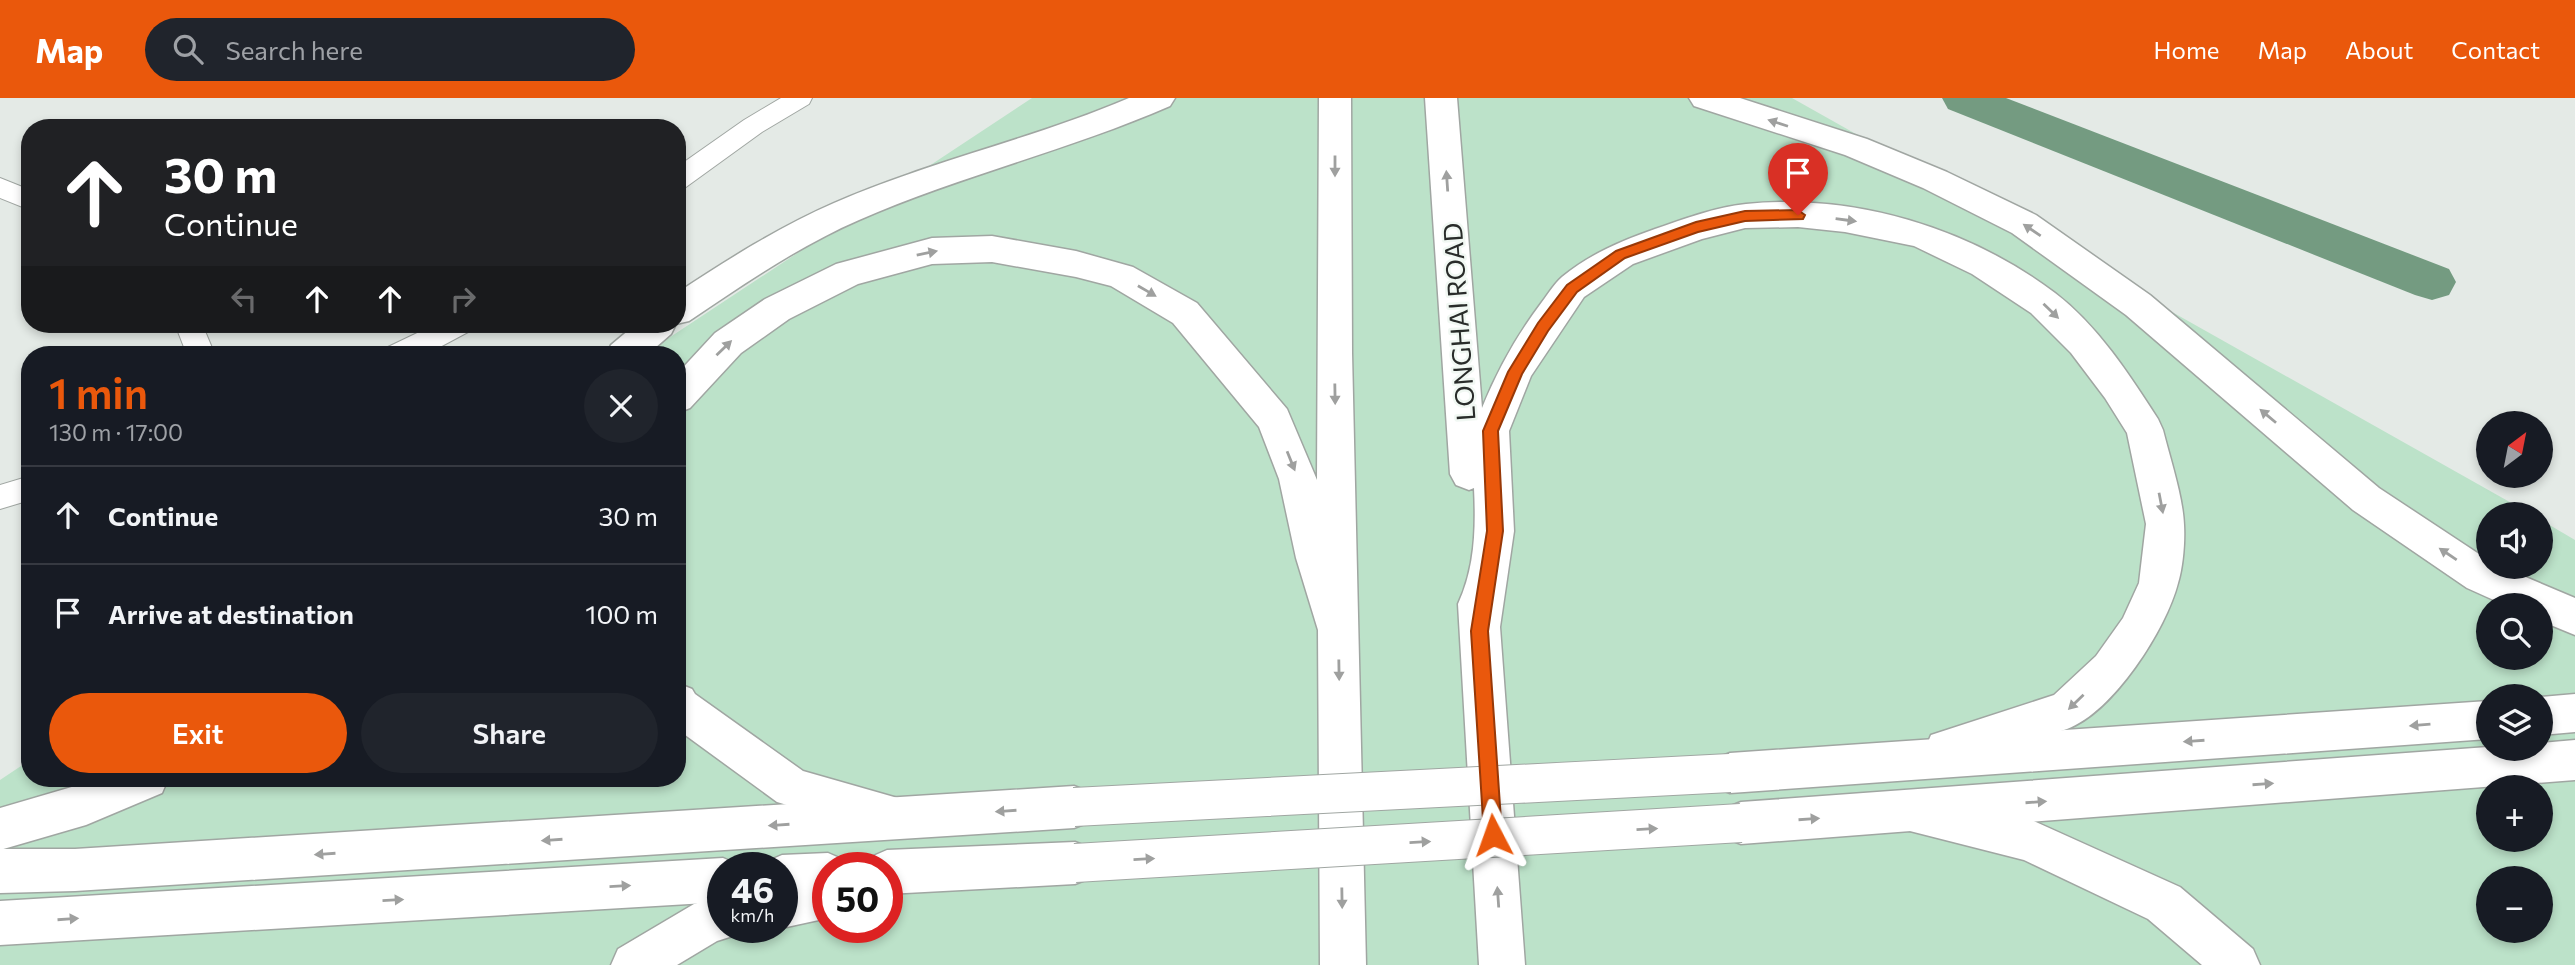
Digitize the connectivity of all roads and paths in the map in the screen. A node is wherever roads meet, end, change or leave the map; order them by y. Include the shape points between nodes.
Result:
1 (800, 98) edge
2 (1159, 98) edge
3 (1335, 98) edge
4 (1441, 98) edge
5 (1705, 98) edge
6 (686, 174) edge
7 (0, 187) edge
8 (21, 197) edge
9 (686, 305) edge
10 (443, 333) edge
11 (649, 333) edge
12 (419, 346) edge
13 (634, 346) edge
14 (686, 388) edge
15 (21, 491) edge
16 (0, 497) edge
17 (2575, 617) edge
18 (1479, 631) junction
19 (1339, 633) junction
20 (686, 711) edge
21 (2575, 713) edge
22 (2553, 715) edge
23 (2476, 721) edge
24 (2575, 760) edge
25 (1902, 762) junction
26 (128, 787) edge
27 (1905, 812) junction
28 (898, 818) junction
29 (0, 829) edge
30 (0, 871) edge
31 (903, 872) edge
32 (707, 881) edge
33 (707, 922) edge
34 (0, 923) edge
35 (1503, 956) edge
36 (1343, 962) edge
37 (635, 965) edge
38 (2237, 965) edge

1 - 6 lane
2 - 9 main road via 1099,125 871,202 760,256
3 -> 19 main road
18 -> 4 main road, LONGHAI ROAD
17 -> 5 main road via 2481,576 2366,499 2138,304 2024,224 1856,147
7 - 8 lane
10 - 12 lane
11 - 13 main road
14 -> 19 main road via 728,343 778,309 848,273 932,251 992,248 1121,276 1185,313 1274,420 1298,479 1315,558
15 - 16 lane
18 -> 25 main road via 1495,531 1491,431 1515,372 1572,289 1620,255 1745,216 1845,220 1921,235 1984,265 2043,303 2084,343 2145,430 2165,524 2160,583 2137,631 2110,669 2067,710
35 -> 18 main road, LONGHAI ROAD
19 -> 36 main road
20 - 28 main road via 792,788
21 - 22 main road
23 -> 25 main road
27 -> 24 main road
25 -> 28 main road, bridge
26 - 29 main road via 86,805
31 -> 27 main road, bridge
27 - 38 main road via 2029,840 2165,903
28 -> 30 main road
34 -> 32 main road
33 - 37 main road

